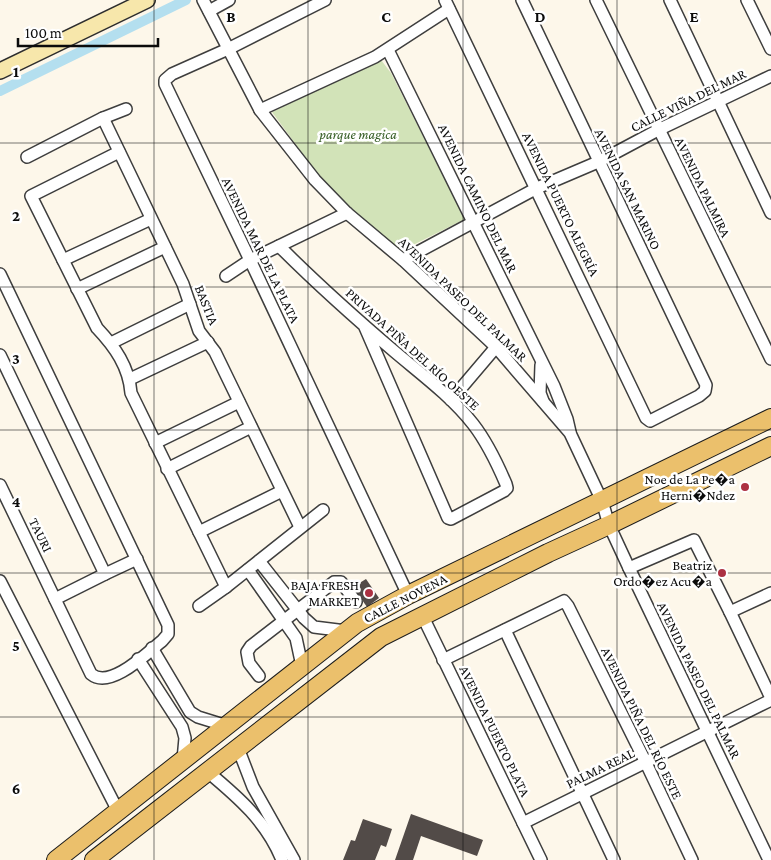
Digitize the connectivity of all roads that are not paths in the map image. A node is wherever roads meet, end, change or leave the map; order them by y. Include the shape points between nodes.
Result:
1 (147, 0) edge
2 (229, 0) edge
3 (325, 0) edge
4 (522, 0) edge
5 (596, 0) edge
6 (670, 0) edge
7 (747, 0) edge
8 (206, 5) edge
9 (447, 5) edge
10 (228, 49) junction
11 (388, 50) junction
12 (771, 50) edge
13 (0, 71) edge
14 (771, 76) edge
15 (718, 102) junction
16 (126, 108) dead end
17 (260, 110) junction
18 (102, 118) junction
19 (658, 130) junction
20 (119, 152) junction
21 (27, 156) dead end
22 (598, 162) junction
23 (537, 188) junction
24 (771, 213) edge
25 (347, 214) junction
26 (151, 219) junction
27 (473, 222) junction
28 (279, 246) junction
29 (165, 247) junction
30 (63, 260) junction
31 (250, 260) junction
32 (404, 260) junction
33 (0, 274) edge
34 (226, 276) dead end
35 (77, 290) junction
36 (190, 304) junction
37 (364, 325) junction
38 (208, 342) junction
39 (111, 343) junction
40 (496, 347) junction
41 (0, 355) edge
42 (771, 359) edge
43 (541, 360) junction
44 (521, 374) junction
45 (130, 379) junction
46 (451, 400) junction
47 (239, 402) junction
48 (544, 405) junction
49 (771, 418) edge
50 (650, 421) joint
51 (251, 427) junction
52 (570, 434) junction
53 (155, 443) junction
54 (771, 446) edge
55 (167, 468) junction
56 (0, 485) edge
57 (282, 491) junction
58 (602, 500) junction
59 (323, 510) dead end
60 (608, 525) junction
61 (300, 527) junction
62 (199, 532) junction
63 (137, 559) junction
64 (259, 561) junction
65 (629, 568) junction
66 (248, 570) junction
67 (105, 574) junction
68 (0, 581) edge
69 (226, 587) junction
70 (771, 592) edge
71 (408, 595) junction
72 (56, 599) junction
73 (356, 602) dead end
74 (199, 606) dead end
75 (297, 610) junction
76 (730, 612) junction
77 (422, 615) junction
78 (284, 620) junction
79 (505, 630) junction
80 (346, 631) junction
81 (152, 648) junction
82 (138, 659) junction
83 (443, 660) junction
84 (302, 666) junction
85 (259, 676) dead end
86 (182, 699) junction
87 (771, 699) edge
88 (169, 708) junction
89 (227, 726) junction
90 (708, 732) junction
91 (238, 748) junction
92 (183, 760) junction
93 (646, 763) junction
94 (208, 772) junction
95 (582, 793) junction
96 (262, 804) junction
97 (118, 811) junction
98 (251, 811) junction
99 (523, 823) junction
100 (132, 830) junction
101 (56, 860) edge
102 (94, 860) edge
103 (282, 860) edge
104 (294, 860) edge
105 (541, 860) edge
106 (614, 860) edge
107 (692, 860) edge
108 (769, 860) edge

1 - 13 street
2 - 8 street
3 - 10 street, AVENIDA MAR DE LA PLATA
4 - 22 street, AVENIDA SAN MARINO
5 - 19 street, AVENIDA PALMIRA
6 - 15 street
7 - 12 street
8 - 10 street, AVENIDA PASEO DEL PALMAR
9 - 11 street
9 - 23 street, AVENIDA PUERTO ALEGRÍA
10 - 17 street, AVENIDA PASEO DEL PALMAR
10 - 31 street, AVENIDA MAR DE LA PLATA via 172,74 165,84
11 - 17 street
11 - 27 street, AVENIDA CAMINO DEL MAR
14 - 15 street, CALLE VIÑA DEL MAR
15 - 19 street, CALLE VIÑA DEL MAR
15 - 24 street
16 - 18 street
17 - 25 street, AVENIDA PASEO DEL PALMAR via 315,180
18 - 20 street, BASTIA
18 - 21 street
19 - 22 street, CALLE VIÑA DEL MAR
19 - 42 street, AVENIDA PALMIRA
20 - 26 street, BASTIA
20 - 30 street via 31,196
22 - 23 street, CALLE VIÑA DEL MAR
22 - 50 street, AVENIDA SAN MARINO via 706,385 705,391
23 - 27 street, CALLE VIÑA DEL MAR
23 - 50 street, AVENIDA PUERTO ALEGRÍA
25 - 28 street
25 - 32 street, AVENIDA PASEO DEL PALMAR
26 - 29 street, BASTIA
26 - 30 street
27 - 32 street, CALLE VIÑA DEL MAR
27 - 43 street, AVENIDA CAMINO DEL MAR
28 - 31 street
28 - 37 street, PRIVADA PIÑA DEL RÍO OESTE
29 - 35 street
29 - 36 street, BASTIA
30 - 35 street
31 - 34 street
31 - 71 street, AVENIDA MAR DE LA PLATA
32 - 40 street, AVENIDA PASEO DEL PALMAR
33 - 63 street
35 - 39 street via 97,328
36 - 38 street, BASTIA via 200,331
36 - 39 street
37 - 46 street, PRIVADA PIÑA DEL RÍO OESTE
37 - 46 street, PRIVADA PIÑA DEL RÍO OESTE via 451,519 507,488 490,449
38 - 45 street
38 - 47 street, BASTIA
39 - 45 street
40 - 44 street, AVENIDA PASEO DEL PALMAR
40 - 46 street
41 - 67 street
43 - 44 street via 534,374
43 - 48 street, AVENIDA CAMINO DEL MAR via 540,393
43 - 52 street, AVENIDA CAMINO DEL MAR via 567,419
44 - 48 street, AVENIDA PASEO DEL PALMAR
45 - 53 street via 131,393
47 - 51 street, BASTIA
47 - 53 street
48 - 52 street, AVENIDA PASEO DEL PALMAR
49 - 58 main road, CALLE NOVENA
51 - 55 street
51 - 57 street, BASTIA
52 - 58 street, AVENIDA PASEO DEL PALMAR
53 - 55 street
54 - 60 main road, CALLE NOVENA
55 - 62 street
56 - 72 street, TAURI
57 - 61 street, BASTIA
57 - 62 street
58 - 60 street, AVENIDA PASEO DEL PALMAR
58 - 71 main road, CALLE NOVENA
59 - 61 street
60 - 65 street, AVENIDA PASEO DEL PALMAR
60 - 77 main road, CALLE NOVENA
61 - 64 street
62 - 69 street
63 - 67 street
63 - 81 street via 168,625 168,634
64 - 66 street
64 - 75 street
65 - 76 street via 694,540
65 - 90 street, AVENIDA PASEO DEL PALMAR
66 - 69 street
66 - 78 street
67 - 72 street
68 - 97 street
69 - 74 street
70 - 76 street
71 - 80 main road, CALLE NOVENA
72 - 82 street, TAURI via 94,677 116,676
73 - 75 street via 341,582 334,582
75 - 78 street
75 - 80 street via 314,628
76 - 87 street
77 - 83 street, AVENIDA PUERTO PLATA
77 - 91 main road, CALLE NOVENA via 375,642
78 - 84 street via 296,638
78 - 85 street via 250,646 247,652 249,663
79 - 83 street
79 - 93 street, AVENIDA PIÑA DEL RÍO ESTE via 564,601
79 - 95 street
80 - 84 main road, CALLE NOVENA
81 - 82 street
81 - 86 street
82 - 88 street
83 - 99 street, AVENIDA PUERTO PLATA
84 - 89 main road, CALLE NOVENA
86 - 88 street
86 - 89 street via 190,712 198,717
87 - 90 street, PALMA REAL
88 - 92 street via 182,727 185,738
89 - 92 main road, CALLE NOVENA
90 - 93 street, PALMA REAL
90 - 108 street, AVENIDA PASEO DEL PALMAR
91 - 94 main road, CALLE NOVENA
91 - 96 street
92 - 97 main road, CALLE NOVENA
93 - 95 street, PALMA REAL
93 - 107 street, AVENIDA PIÑA DEL RÍO ESTE
94 - 98 street
94 - 100 main road, CALLE NOVENA
95 - 99 street, PALMA REAL
95 - 106 street
96 - 98 street
96 - 104 street
97 - 100 main road
97 - 101 main road, CALLE NOVENA
98 - 103 street
99 - 105 street, AVENIDA PUERTO PLATA
100 - 102 main road, CALLE NOVENA

